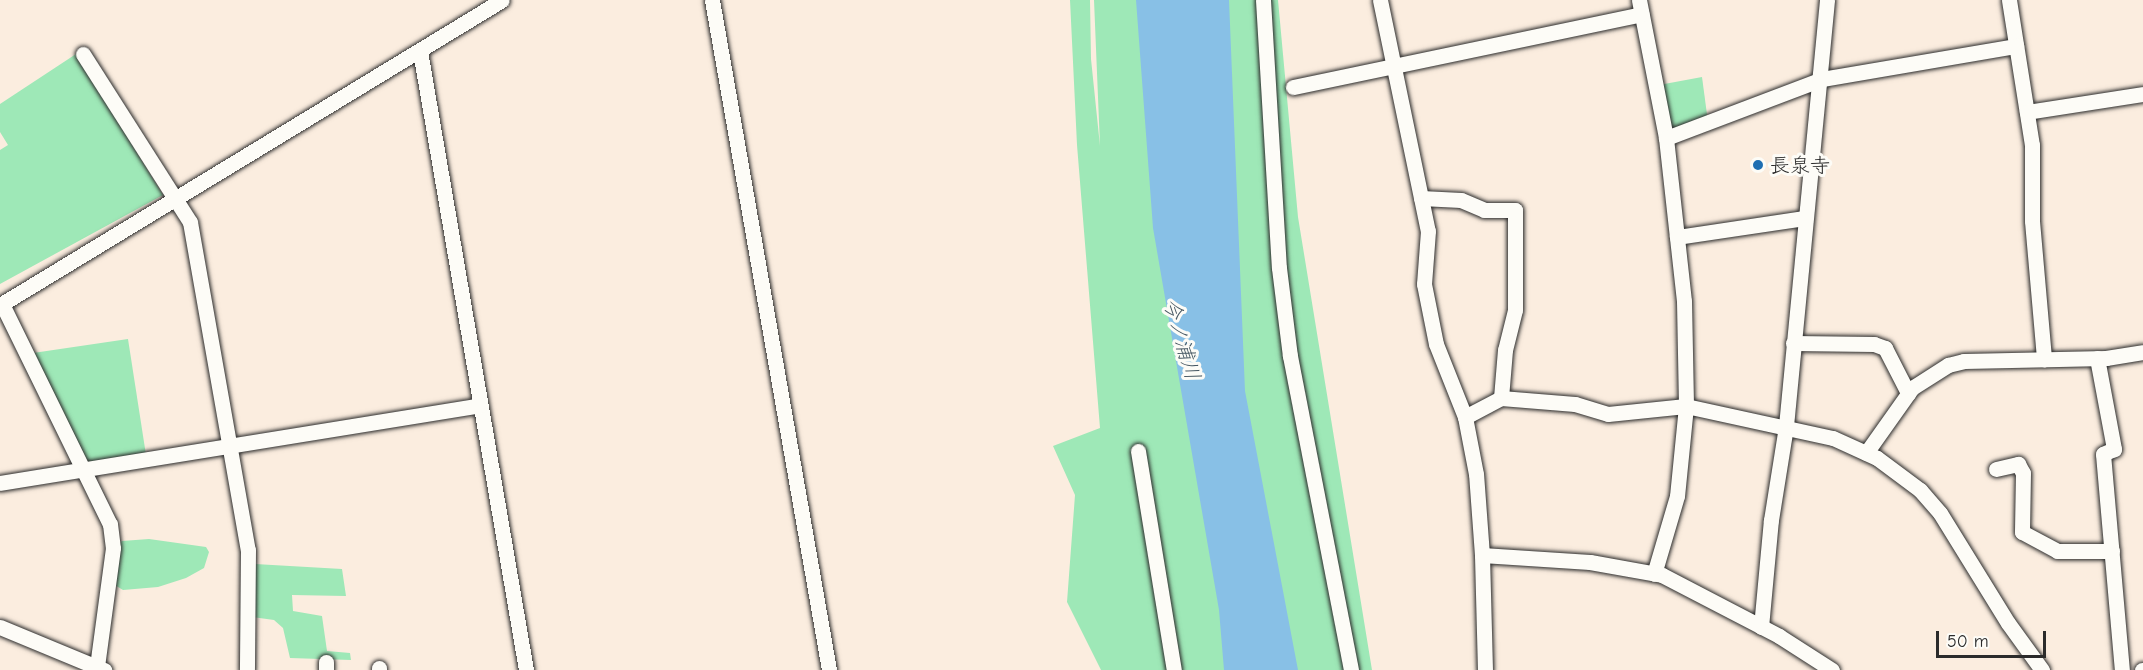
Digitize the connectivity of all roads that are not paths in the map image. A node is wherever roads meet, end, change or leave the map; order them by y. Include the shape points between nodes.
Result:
1 (502, 0) edge
2 (712, 0) edge
3 (1263, 0) edge
4 (1380, 0) edge
5 (1827, 0) edge
6 (2009, 0) edge
7 (1640, 7) edge
8 (2016, 46) junction
9 (420, 51) junction
10 (82, 54) dead end
11 (1394, 65) junction
12 (1822, 79) junction
13 (1293, 87) dead end
14 (2143, 94) edge
15 (2026, 112) junction
16 (1666, 138) junction
17 (1421, 198) junction
18 (176, 201) junction
19 (1804, 218) junction
20 (1677, 237) junction
21 (1, 304) edge
22 (1793, 343) junction
23 (2143, 352) edge
24 (2097, 358) junction
25 (2044, 359) junction
26 (1908, 393) junction
27 (1501, 398) junction
28 (480, 405) junction
29 (1686, 406) junction
30 (1465, 417) junction
31 (1786, 426) junction
32 (231, 446) junction
33 (1138, 451) dead end
34 (1866, 453) junction
35 (82, 469) junction
36 (1996, 469) dead end
37 (0, 483) edge
38 (2112, 551) junction
39 (1482, 555) junction
40 (1654, 574) junction
41 (0, 627) edge
42 (1761, 627) junction
43 (101, 669) edge
44 (247, 670) edge
45 (526, 670) edge
46 (826, 670) edge
47 (1174, 670) edge
48 (1351, 670) edge
49 (1485, 670) edge
50 (1832, 670) edge
51 (2042, 670) edge
52 (2122, 670) edge

1 - 9 street
2 - 46 street
3 - 48 street via 1279,268 1290,356
4 - 11 street
5 - 12 street
6 - 8 street
7 - 11 street
7 - 16 street
8 - 12 street
8 - 15 street
9 - 18 street
9 - 28 street
10 - 18 street
11 - 13 street
11 - 17 street
12 - 16 street
12 - 19 street
14 - 15 street
15 - 25 street
16 - 20 street
17 - 27 street via 1461,200 1484,210 1515,210 1515,310 1505,350
17 - 30 street via 1428,231 1424,284 1436,344
18 - 21 street
18 - 32 street via 190,222
19 - 20 street
19 - 22 street
20 - 29 street via 1684,301
21 - 35 street
22 - 26 street via 1874,344 1885,348
22 - 31 street
23 - 24 street
24 - 25 street
24 - 38 street via 2114,449 2103,454
25 - 26 street via 1956,363 1928,375
26 - 34 street
27 - 29 street via 1575,404 1608,414
27 - 30 street
28 - 32 street
28 - 45 street
29 - 31 street
29 - 40 street via 1677,496
30 - 39 street via 1476,474
31 - 34 street via 1833,438
31 - 42 street via 1771,520
32 - 35 street
32 - 44 street via 248,550
33 - 47 street
34 - 51 street via 1920,490 1940,513 1996,605
35 - 37 street
35 - 43 street via 103,506 112,548
36 - 38 street via 2018,464 2023,474 2022,532 2057,551
38 - 52 street
39 - 40 street via 1590,562
39 - 49 street
40 - 42 street
41 - 43 street
42 - 50 street

